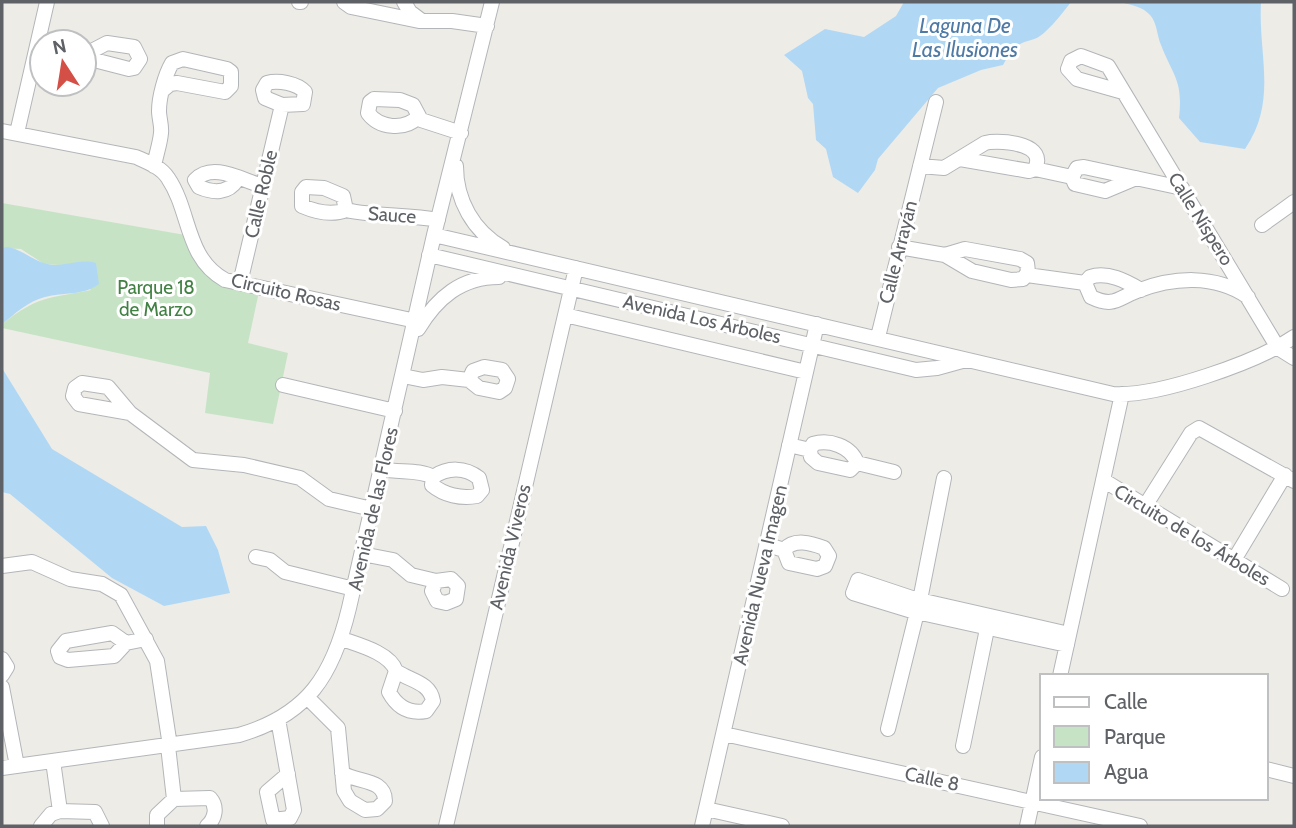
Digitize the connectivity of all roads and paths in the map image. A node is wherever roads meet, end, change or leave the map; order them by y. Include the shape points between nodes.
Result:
1 (47, 2) edge
2 (344, 2) edge
3 (404, 2) edge
4 (492, 2) edge
5 (423, 21) junction
6 (486, 26) junction
7 (43, 28) edge
8 (28, 77) edge
9 (164, 89) junction
10 (1123, 92) dead end
11 (936, 102) dead end
12 (282, 105) dead end
13 (418, 117) dead end
14 (9, 132) edge
15 (460, 136) junction
16 (960, 159) junction
17 (154, 166) junction
18 (920, 166) junction
19 (1035, 169) junction
20 (168, 177) junction
21 (264, 186) junction
22 (1182, 188) junction
23 (1294, 202) edge
24 (346, 210) dead end
25 (438, 220) junction
26 (1262, 225) dead end
27 (434, 235) junction
28 (899, 247) junction
29 (517, 254) junction
30 (429, 255) junction
31 (945, 255) junction
32 (576, 268) junction
33 (1027, 275) junction
34 (535, 280) junction
35 (240, 283) junction
36 (641, 283) junction
37 (1085, 283) junction
38 (572, 289) junction
39 (1141, 290) junction
40 (1250, 299) junction
41 (636, 304) junction
42 (565, 315) junction
43 (817, 324) junction
44 (414, 328) junction
45 (877, 337) junction
46 (1294, 337) edge
47 (813, 345) junction
48 (1278, 348) junction
49 (1294, 358) edge
50 (976, 360) junction
51 (806, 372) junction
52 (403, 376) junction
53 (469, 380) dead end
54 (283, 385) dead end
55 (1122, 394) junction
56 (395, 411) junction
57 (130, 413) dead end
58 (789, 445) junction
59 (810, 450) junction
60 (856, 463) junction
61 (382, 469) junction
62 (894, 472) dead end
63 (433, 477) dead end
64 (944, 478) dead end
65 (1290, 478) edge
66 (1103, 480) junction
67 (1145, 506) junction
68 (372, 509) junction
69 (768, 545) junction
70 (784, 550) dead end
71 (362, 554) junction
72 (256, 557) dead end
73 (1234, 560) junction
74 (2, 566) edge
75 (436, 581) dead end
76 (354, 589) junction
77 (1282, 589) dead end
78 (919, 606) junction
79 (982, 623) junction
80 (146, 639) junction
81 (342, 639) junction
82 (1068, 640) junction
83 (126, 643) dead end
84 (2, 659) edge
85 (396, 671) dead end
86 (1060, 674) edge
87 (2, 675) edge
88 (2, 687) edge
89 (307, 698) junction
90 (278, 719) junction
91 (888, 729) dead end
92 (724, 734) junction
93 (169, 746) junction
94 (963, 746) dead end
95 (53, 761) junction
96 (17, 766) junction
97 (1040, 766) edge
98 (2, 768) edge
99 (1268, 770) edge
100 (342, 773) dead end
101 (288, 774) dead end
102 (1294, 776) edge
103 (174, 799) junction
104 (1032, 801) junction
105 (706, 809) junction
106 (60, 811) junction
107 (1078, 819) edge
108 (41, 826) edge
109 (102, 826) edge
110 (157, 826) edge
111 (207, 826) edge
112 (446, 826) edge
113 (702, 826) edge
114 (782, 826) edge
115 (1027, 826) edge
116 (1140, 826) edge

1 - 7 street, Circuito Rosas
2 - 5 street
3 - 5 street
4 - 6 street, Avenida de las Flores
5 - 6 street
6 - 15 street, Avenida de las Flores
8 - 14 street, Circuito Rosas
9 - 9 street via 170,65 183,59 227,69 232,77 225,92 177,83
9 - 17 street
10 - 22 street, Calle Níspero
11 - 18 street, Calle Arrayán
12 - 21 street, Calle Roble
13 - 15 street
14 - 17 street, Circuito Rosas via 136,157
15 - 25 street, Avenida de las Flores
15 - 29 street via 456,177 465,208 487,236
16 - 18 street via 939,169
16 - 19 street
16 - 19 street via 995,142 1032,149 1038,155
17 - 20 street, Circuito Rosas
18 - 28 street, Calle Arrayán
19 - 22 street via 1072,177 1077,168 1084,167
20 - 21 street via 195,180 228,173 237,180
20 - 35 street, Circuito Rosas via 205,266 225,280
21 - 35 street, Calle Roble
22 - 40 street, Calle Níspero
23 - 26 street
24 - 25 street, Sauce
25 - 27 street, Avenida de las Flores
27 - 29 street, Avenida Los Árboles
27 - 30 street, Avenida de las Flores
28 - 31 street
28 - 45 street, Calle Arrayán
29 - 32 street, Avenida Los Árboles
30 - 34 street, Avenida Los Árboles
30 - 44 street, Avenida de las Flores
31 - 33 street via 972,271 1018,281
31 - 33 street via 965,249 1020,258 1027,263
32 - 36 street, Avenida Los Árboles
32 - 38 street, Avenida Viveros
33 - 37 street
34 - 38 street, Avenida Los Árboles
34 - 44 street via 494,276 459,285
35 - 44 street, Circuito Rosas
36 - 41 street
36 - 43 street, Avenida Los Árboles
37 - 39 street via 1099,275 1122,279
37 - 39 street via 1091,297 1108,302
38 - 41 street, Avenida Los Árboles
38 - 42 street, Avenida Viveros
39 - 40 street via 1183,279 1203,280
40 - 48 street, Calle Níspero
41 - 47 street, Avenida Los Árboles
42 - 51 street
42 - 112 street, Avenida Viveros
43 - 45 street, Avenida Los Árboles
43 - 47 street, Avenida Nueva Imagen
44 - 52 street, Avenida de las Flores
45 - 50 street, Avenida Los Árboles
46 - 48 street, Avenida Los Árboles
47 - 50 street, Avenida Los Árboles via 916,370
47 - 51 street, Avenida Nueva Imagen
48 - 49 street
48 - 55 street, Avenida Los Árboles via 1154,390
50 - 55 street, Avenida Los Árboles
51 - 58 street, Avenida Nueva Imagen
52 - 53 street
52 - 56 street, Avenida de las Flores
54 - 56 street
55 - 66 street
56 - 61 street, Avenida de las Flores
57 - 68 street via 192,460 244,465 303,479 329,499
58 - 59 street
58 - 69 street, Avenida Nueva Imagen
59 - 60 street via 818,463 850,470
59 - 60 street via 820,442 843,447
60 - 62 street
61 - 63 street via 404,474 422,471
61 - 68 street, Avenida de las Flores
64 - 78 street
65 - 67 street via 1204,429 1196,429
65 - 73 street
66 - 67 street, Circuito de los Árboles
66 - 82 street
67 - 73 street, Circuito de los Árboles
68 - 71 street, Avenida de las Flores
69 - 70 street
69 - 92 street, Avenida Nueva Imagen
71 - 75 street via 393,560 408,573
71 - 76 street, Avenida de las Flores
72 - 76 street via 270,560 288,573
73 - 77 street, Circuito de los Árboles
74 - 80 street via 32,562 58,575 107,586 123,597
76 - 81 street, Avenida de las Flores
78 - 79 street
78 - 91 street
79 - 82 street
79 - 94 street
80 - 83 street
80 - 93 street via 162,680
81 - 85 street via 375,652
81 - 89 street, Avenida de las Flores via 323,678
82 - 86 street
84 - 87 street via 6,667
88 - 96 street
89 - 90 street, Avenida de las Flores
89 - 100 street via 337,726
90 - 93 street, Avenida de las Flores via 239,735
90 - 101 street
92 - 104 street, Calle 8
92 - 105 street, Avenida Nueva Imagen
93 - 95 street, Avenida de las Flores
93 - 103 street
95 - 96 street, Avenida de las Flores
95 - 106 street
96 - 98 street, Avenida de las Flores
97 - 104 street
99 - 102 street
103 - 110 street via 157,815
103 - 111 street via 210,798 215,809
104 - 107 street, Calle 8
104 - 115 street
105 - 113 street, Avenida Nueva Imagen
105 - 114 street
106 - 108 street
106 - 109 street via 96,812
107 - 116 street, Calle 8

